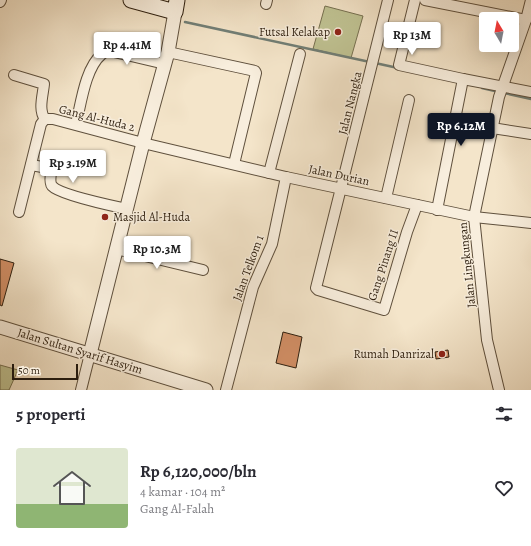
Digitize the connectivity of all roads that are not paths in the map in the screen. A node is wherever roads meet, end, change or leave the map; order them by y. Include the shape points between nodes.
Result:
1 (131, 0) edge
2 (388, 0) edge
3 (415, 0) edge
4 (425, 0) edge
5 (531, 0) edge
6 (176, 6) edge
7 (526, 20) junction
8 (300, 54) dead end
9 (167, 58) junction
10 (14, 76) dead end
11 (463, 79) junction
12 (503, 87) junction
13 (531, 92) edge
14 (409, 100) dead end
15 (45, 119) junction
16 (76, 124) junction
17 (492, 128) junction
18 (531, 134) edge
19 (143, 143) junction
20 (234, 164) junction
21 (31, 165) junction
22 (269, 173) junction
23 (286, 177) junction
24 (342, 188) junction
25 (386, 198) junction
26 (417, 205) junction
27 (127, 209) junction
28 (437, 210) junction
29 (19, 212) dead end
30 (334, 214) joint
31 (474, 217) junction
32 (531, 223) edge
33 (116, 249) junction
34 (202, 270) dead end
35 (0, 327) edge
36 (90, 354) junction
37 (81, 390) edge
38 (206, 390) edge
39 (226, 390) edge
40 (499, 390) edge

1 - 6 main road
2 - 24 street, Jalan Nangka
3 - 11 street via 399,65
4 - 7 street
5 - 7 street, Jalan Lingkungan
6 - 9 street
7 - 12 street, Jalan Lingkungan
8 - 22 street
9 - 16 street via 114,52 102,54 89,72
9 - 19 street
9 - 20 street via 255,71
10 - 15 street via 44,84 41,109
11 - 12 street
11 - 28 street
12 - 13 street
12 - 17 street, Jalan Lingkungan
14 - 25 street
15 - 16 street, Gang Al-Huda 2
15 - 21 street, Gang Al-Huda 2 via 41,124
16 - 19 street, Gang Al-Huda 2
17 - 18 street
17 - 31 street, Jalan Lingkungan
19 - 20 street, Jalan Durian
19 - 27 street
20 - 22 street, Jalan Durian
21 - 27 street via 48,168 51,171 50,182 53,187
21 - 29 street, Gang Al-Huda 2
22 - 23 street, Jalan Durian
23 - 24 street, Jalan Durian
23 - 39 street, Jalan Telkom 1 via 272,244 253,287
24 - 25 street, Jalan Durian
24 - 30 street, Jalan Nangka
25 - 26 street, Jalan Durian
26 - 28 street, Jalan Durian
26 - 30 street, Gang Pinang II via 384,310 316,288
27 - 33 street
28 - 31 street, Jalan Durian
31 - 32 street, Jalan Durian
31 - 40 street, Jalan Lingkungan via 487,340
33 - 34 street
33 - 36 street
35 - 36 street, Jalan Sultan Syarif Hasyim
36 - 37 street
36 - 38 street, Jalan Sultan Syarif Hasyim

